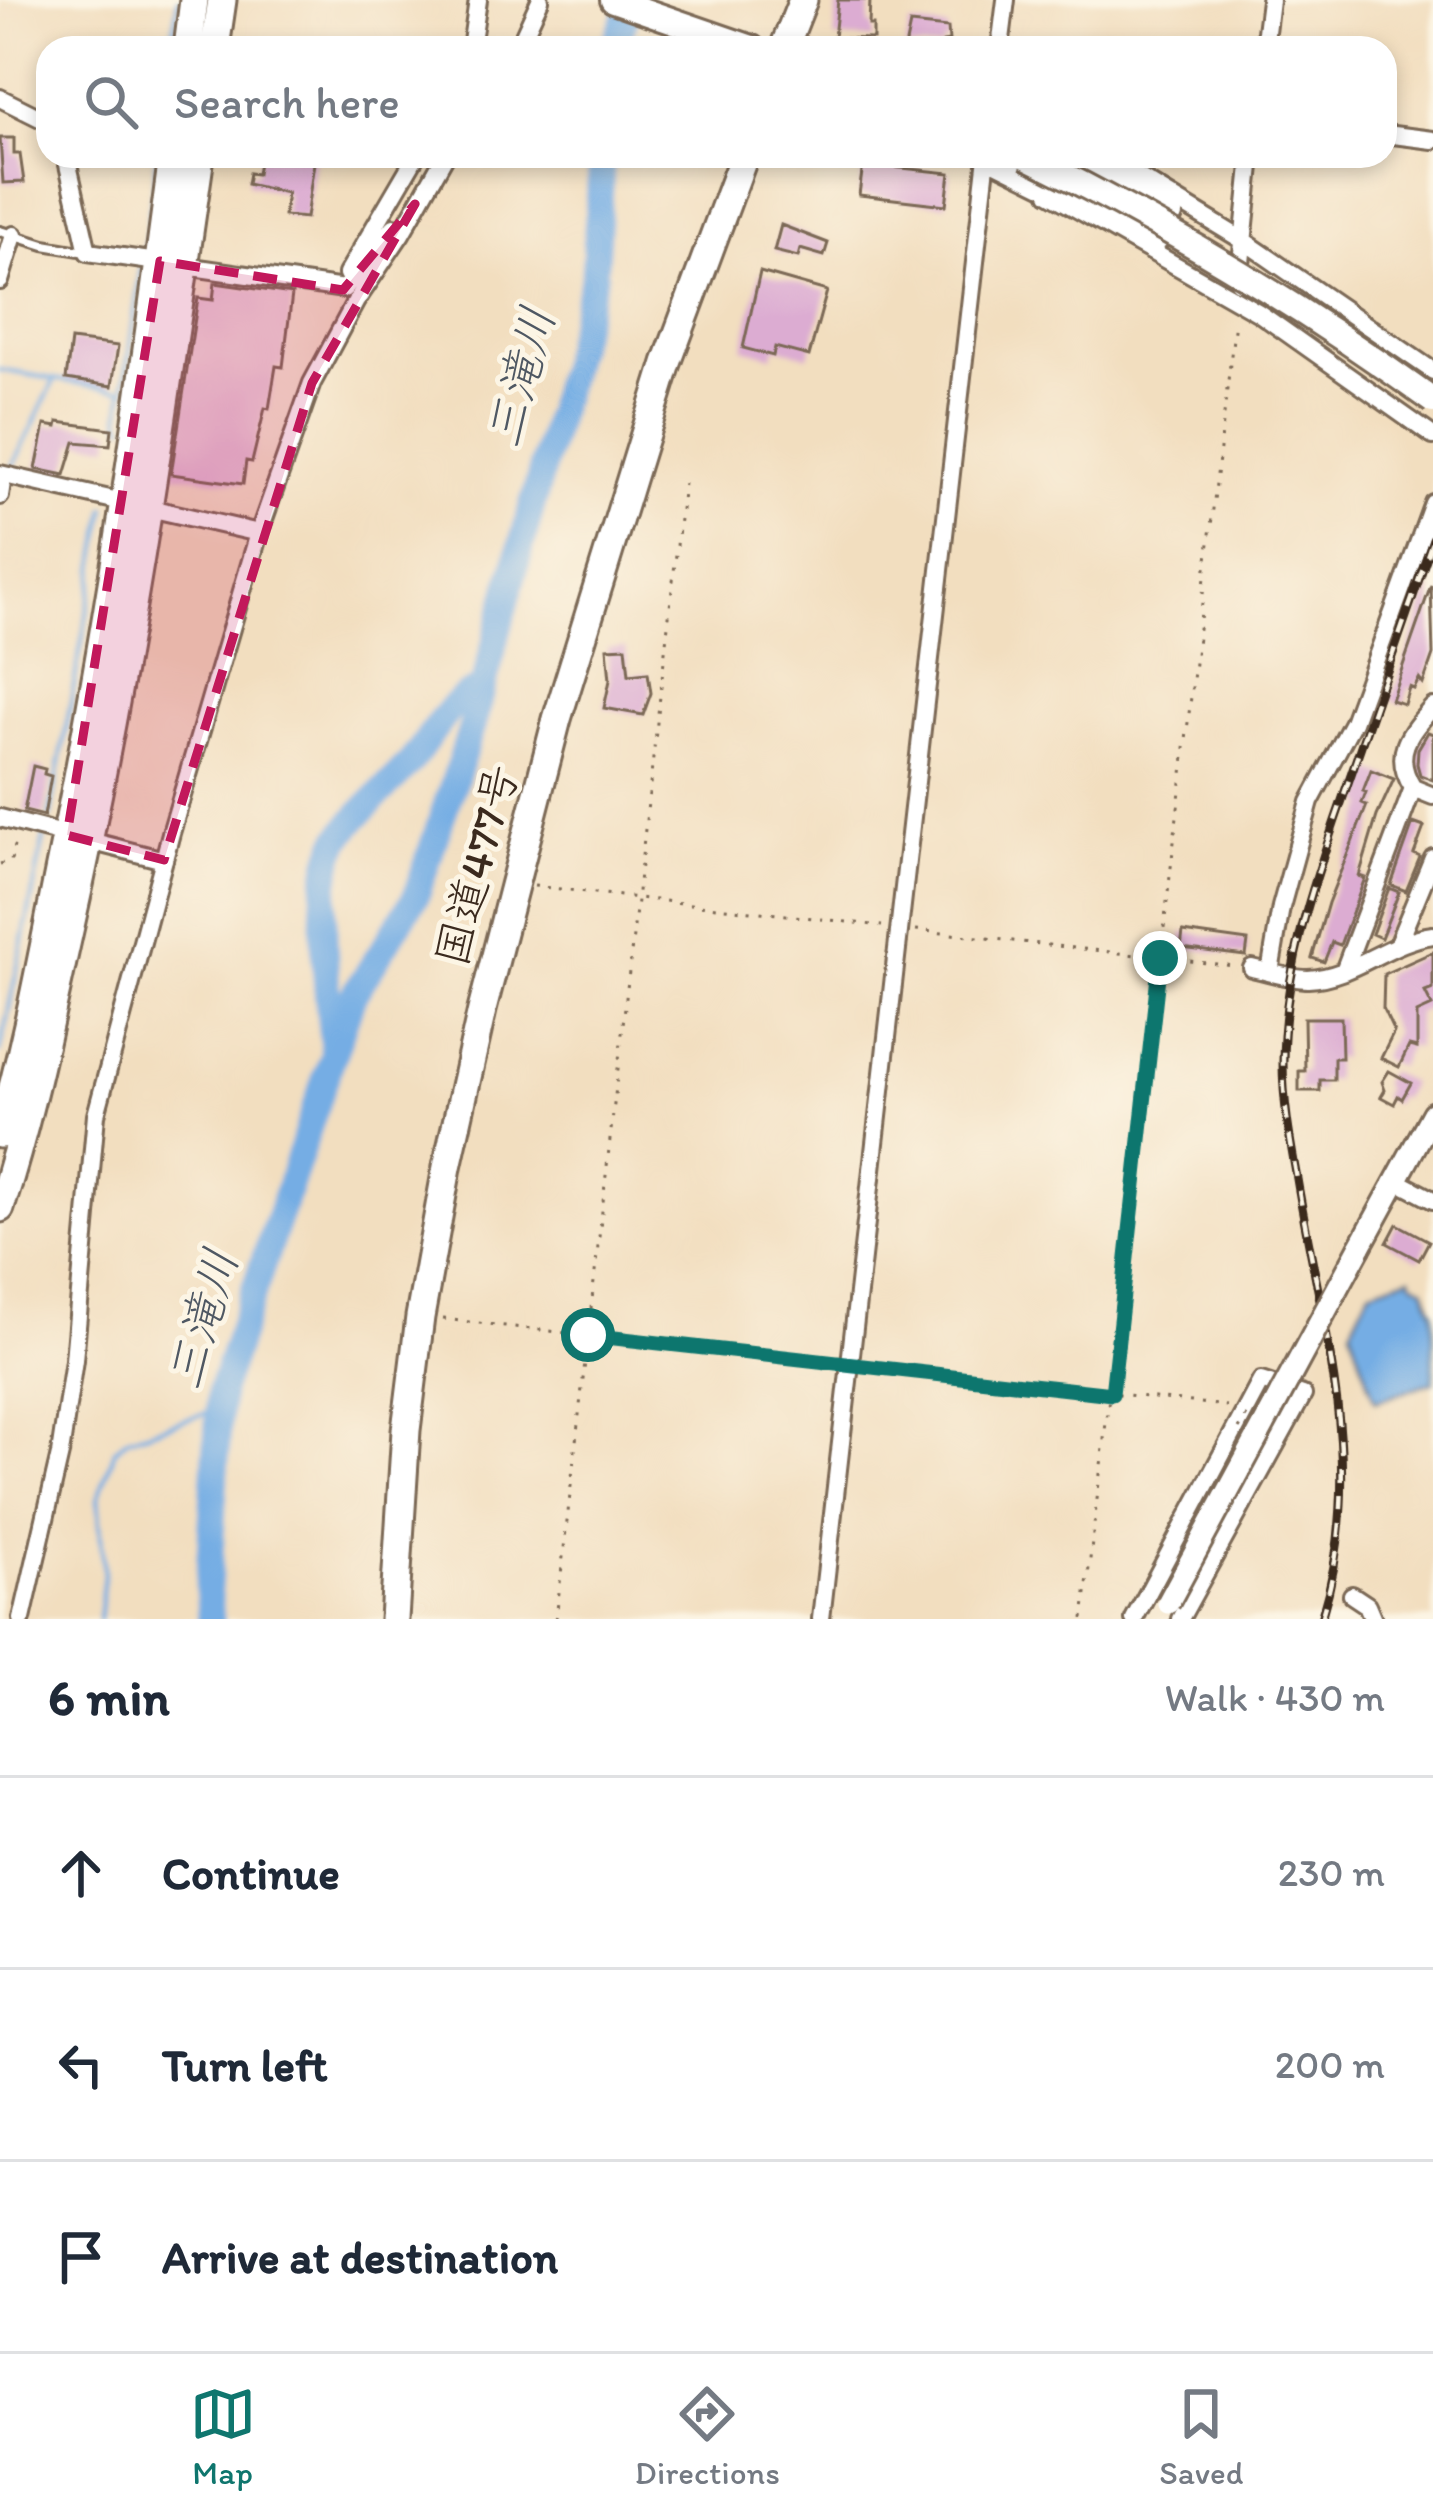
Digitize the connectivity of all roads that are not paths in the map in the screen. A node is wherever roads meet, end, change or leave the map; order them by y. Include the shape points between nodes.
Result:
1 (194, 0) edge
2 (222, 0) edge
3 (478, 0) edge
4 (540, 0) edge
5 (613, 0) edge
6 (803, 0) edge
7 (1006, 0) edge
8 (1270, 0) edge
9 (190, 36) edge
10 (217, 36) edge
11 (473, 36) edge
12 (524, 36) edge
13 (718, 36) edge
14 (789, 36) edge
15 (1002, 36) edge
16 (1266, 36) edge
17 (0, 98) edge
18 (36, 116) edge
19 (1397, 136) edge
20 (1433, 140) edge
21 (69, 168) edge
22 (173, 168) edge
23 (197, 168) edge
24 (409, 168) edge
25 (438, 168) edge
26 (740, 168) edge
27 (988, 168) edge
28 (1031, 168) edge
29 (1033, 168) edge
30 (1033, 168) edge
31 (1085, 168) edge
32 (1124, 168) edge
33 (1251, 168) edge
34 (415, 204) junction
35 (7, 233) edge
36 (1244, 242) junction
37 (88, 252) junction
38 (172, 262) junction
39 (0, 281) edge
40 (339, 289) junction
41 (1237, 301) junction
42 (1386, 340) junction
43 (1352, 345) junction
44 (1433, 371) edge
45 (1357, 382) junction
46 (1433, 401) edge
47 (1433, 436) edge
48 (2, 474) edge
49 (0, 496) edge
50 (1433, 503) edge
51 (138, 504) junction
52 (259, 533) junction
53 (1433, 707) edge
54 (1413, 788) junction
55 (1433, 796) edge
56 (9, 820) edge
57 (78, 838) junction
58 (1433, 858) edge
59 (164, 860) junction
60 (1433, 935) edge
61 (1398, 943) junction
62 (1345, 971) junction
63 (1433, 1113) edge
64 (0, 1134) edge
65 (1397, 1181) junction
66 (1433, 1199) edge
67 (0, 1208) edge
68 (1352, 1595) dead end
69 (1169, 1614) edge
70 (22, 1619) edge
71 (394, 1619) edge
72 (821, 1619) edge
73 (1135, 1619) edge
74 (1372, 1619) edge

1 - 9 highway
2 - 10 highway
3 - 11 street
4 - 12 street
5 - 13 main road
6 - 14 highway
7 - 15 street
8 - 16 street
17 - 18 street
19 - 20 street
21 - 37 street
22 - 38 highway
23 - 38 highway
24 - 40 street
25 - 34 street
26 - 71 highway, 国道477号 via 667,363 514,883 420,1317
27 - 72 street
28 - 41 street via 1066,206
29 - 43 main road, bridge via 1282,314
30 - 43 main road, bridge via 1170,231
31 - 43 main road, bridge via 1270,273
32 - 36 street
33 - 36 street
34 - 40 street
34 - 52 street via 312,382
35 - 37 lane
35 - 39 street
36 - 41 street
36 - 42 street
37 - 38 street
38 - 40 street
38 - 51 highway
41 - 45 street
42 - 44 street
42 - 45 street
43 - 46 main road, bridge
45 - 47 street
48 - 49 street
48 - 51 street
50 - 62 street via 1353,722 1310,802 1261,970 1305,979
51 - 52 street
51 - 57 highway
52 - 59 street
53 - 54 street via 1403,747
54 - 55 street
54 - 62 street
56 - 57 street
57 - 59 street
57 - 64 highway
57 - 67 highway via 34,1089
58 - 61 street
59 - 70 street via 96,1115 61,1454
60 - 61 street
61 - 62 street
63 - 65 street
65 - 66 street
65 - 69 street, bridge
68 - 74 street
69 - 73 street via 1303,1395 1261,1381

